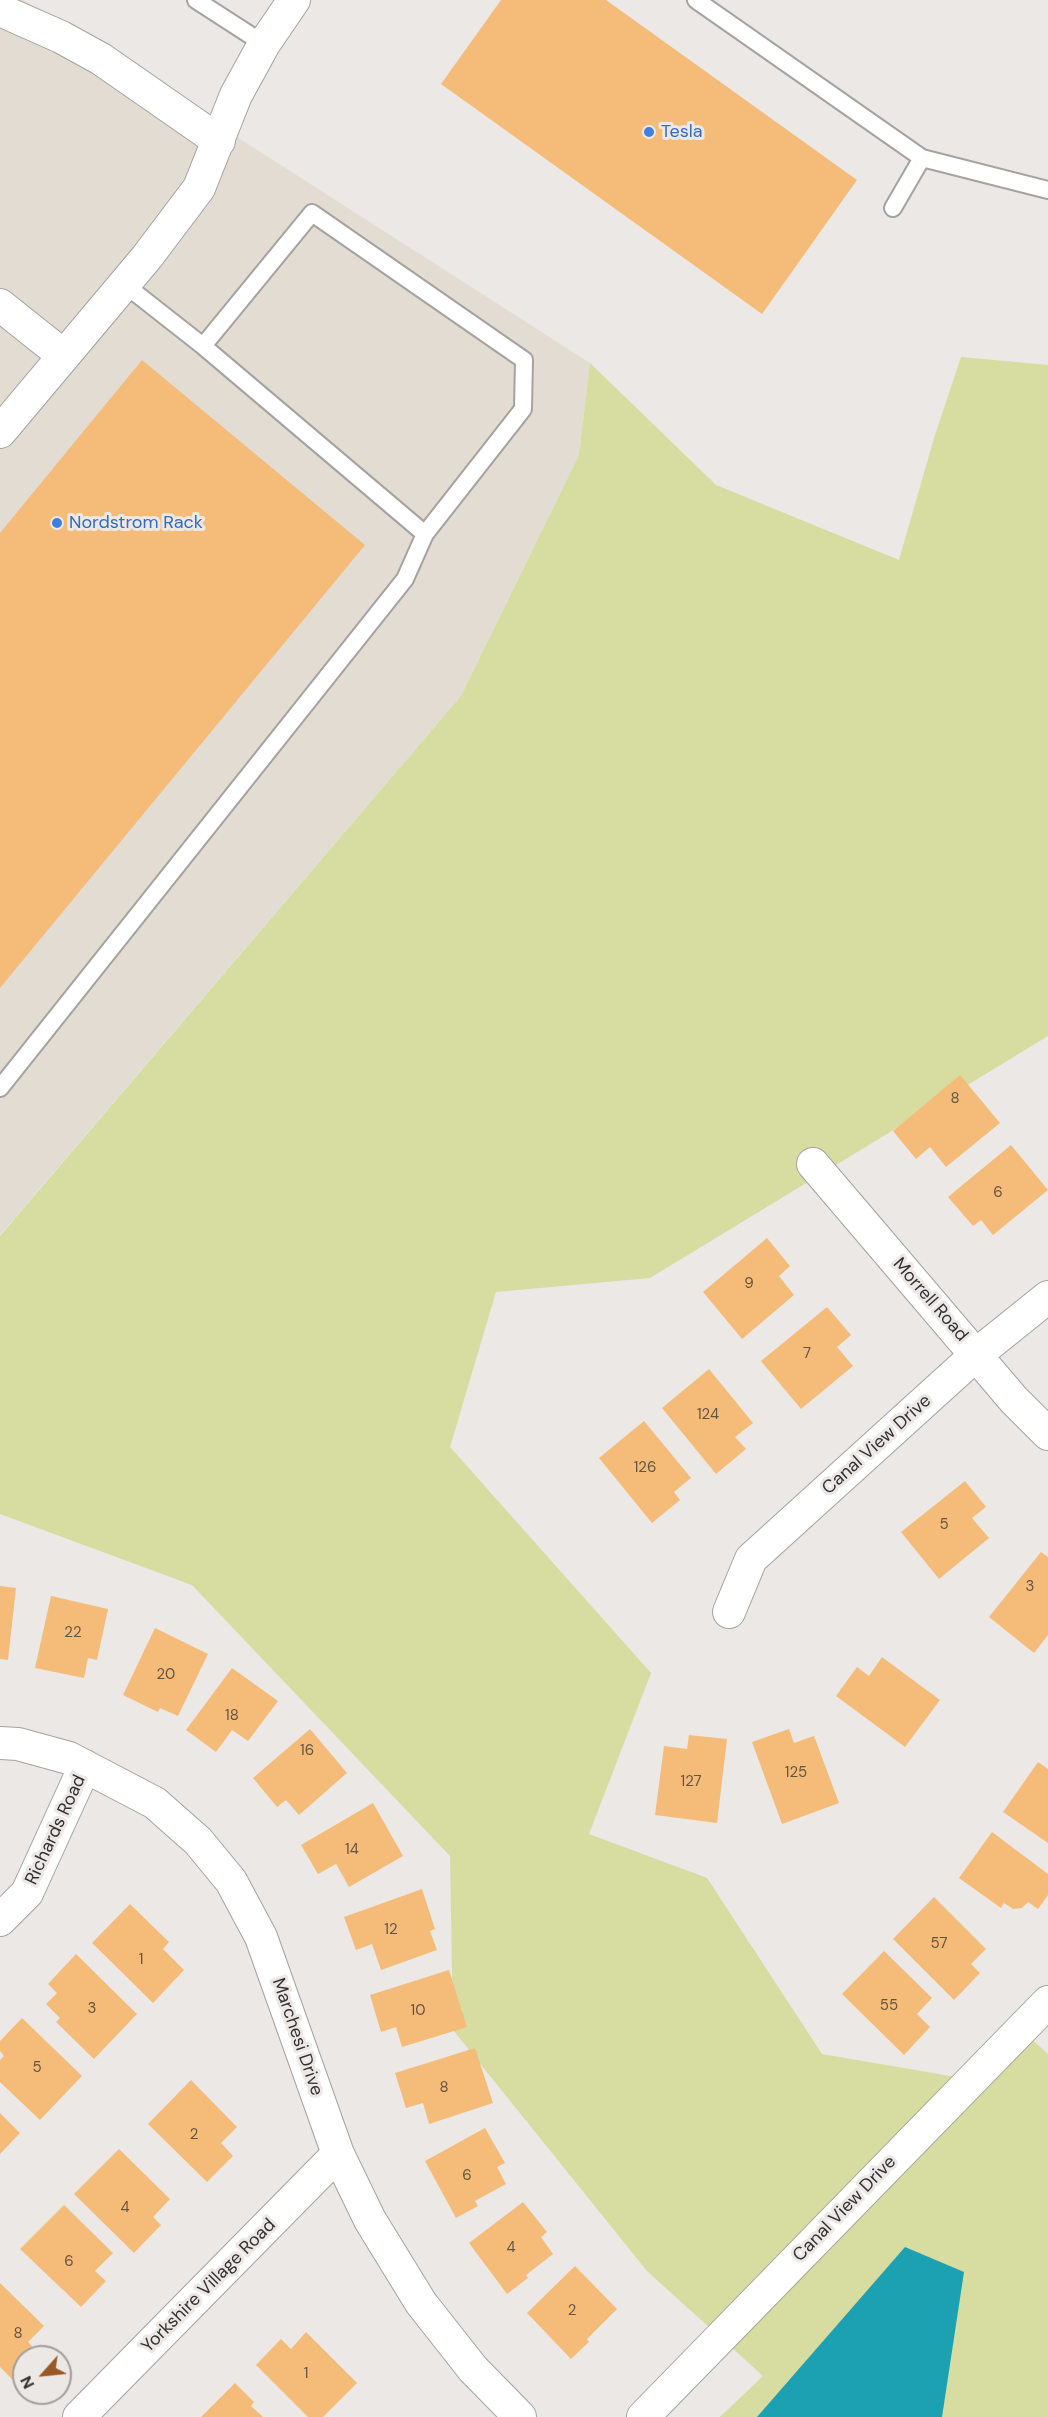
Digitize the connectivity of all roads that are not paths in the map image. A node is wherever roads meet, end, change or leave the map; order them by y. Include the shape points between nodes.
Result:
1 (196, 0) edge
2 (294, 0) edge
3 (696, 0) edge
4 (0, 10) edge
5 (264, 44) junction
6 (219, 141) junction
7 (922, 158) junction
8 (1048, 190) edge
9 (893, 208) dead end
10 (124, 284) junction
11 (0, 305) edge
12 (203, 346) junction
13 (64, 356) junction
14 (0, 432) edge
15 (425, 534) junction
16 (0, 1088) edge
17 (813, 1164) dead end
18 (1048, 1297) edge
19 (977, 1354) junction
20 (1048, 1434) edge
21 (729, 1612) dead end
22 (0, 1743) edge
23 (85, 1766) junction
24 (0, 1920) edge
25 (1048, 2002) edge
26 (338, 2154) junction
27 (79, 2417) edge
28 (520, 2417) edge
29 (643, 2417) edge

1 - 5 lane
2 - 5 street
3 - 7 lane
4 - 6 street via 101,59
5 - 6 street via 237,95
6 - 10 street via 199,188
7 - 8 lane
7 - 9 lane
10 - 12 lane
10 - 13 street
11 - 13 street
12 - 15 lane
12 - 15 lane via 312,213 524,360 524,409
13 - 14 street
15 - 16 lane via 405,579
17 - 19 street, Morrell Road
18 - 19 street, Canal View Drive
19 - 20 street, Morrell Road
19 - 21 street, Canal View Drive via 751,1560
22 - 23 street, Marchesi Drive via 18,1744
23 - 24 street, Richards Road via 27,1893
23 - 26 street, Marchesi Drive via 155,1803 198,1841 231,1881 261,1936
25 - 29 street, Canal View Drive
26 - 27 street, Yorkshire Village Road
26 - 28 street, Marchesi Drive via 369,2220 421,2303 473,2369

